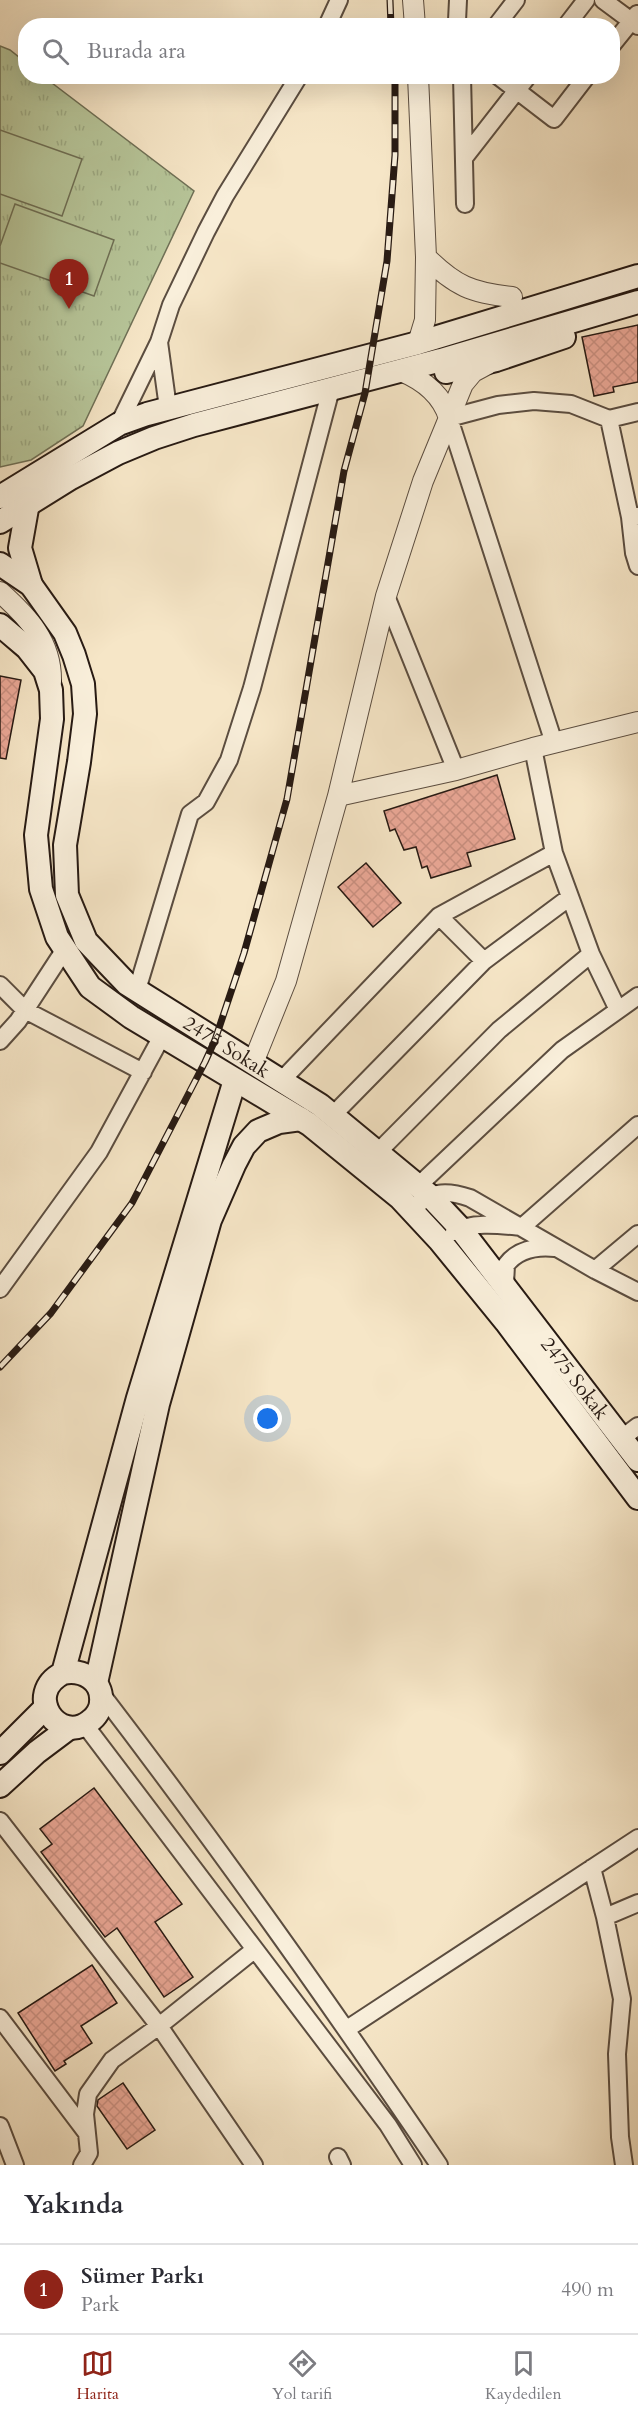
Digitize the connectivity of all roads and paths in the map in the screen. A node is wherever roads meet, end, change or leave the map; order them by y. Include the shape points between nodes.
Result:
1 (339, 0) edge
2 (413, 0) edge
3 (458, 0) edge
4 (516, 0) edge
5 (586, 0) edge
6 (603, 0) edge
7 (331, 18) edge
8 (414, 18) edge
9 (457, 18) edge
10 (502, 18) edge
11 (572, 18) edge
12 (636, 20) edge
13 (620, 37) edge
14 (294, 84) edge
15 (418, 84) edge
16 (462, 84) edge
17 (508, 84) edge
18 (522, 84) edge
19 (581, 84) edge
20 (517, 91) junction
21 (464, 158) junction
22 (465, 204) dead end
23 (426, 257) junction
24 (638, 259) edge
25 (638, 276) edge
26 (512, 297) junction
27 (638, 302) edge
28 (638, 316) edge
29 (159, 342) junction
30 (418, 343) junction
31 (496, 360) junction
32 (401, 371) junction
33 (332, 389) junction
34 (168, 408) junction
35 (638, 412) edge
36 (449, 418) junction
37 (609, 419) junction
38 (118, 424) junction
39 (52, 465) junction
40 (0, 482) edge
41 (0, 497) edge
42 (28, 503) junction
43 (634, 517) edge
44 (0, 522) edge
45 (0, 564) edge
46 (638, 566) edge
47 (31, 585) junction
48 (0, 592) edge
49 (386, 596) junction
50 (0, 625) edge
51 (51, 690) junction
52 (638, 722) edge
53 (554, 743) junction
54 (533, 748) junction
55 (456, 770) junction
56 (338, 796) junction
57 (554, 853) junction
58 (570, 897) junction
59 (439, 916) junction
60 (65, 949) junction
61 (591, 954) junction
62 (484, 961) junction
63 (0, 985) edge
64 (137, 990) junction
65 (638, 996) edge
66 (25, 1010) junction
67 (618, 1010) junction
68 (162, 1036) junction
69 (0, 1041) edge
70 (253, 1063) junction
71 (143, 1072) junction
72 (235, 1080) junction
73 (281, 1081) junction
74 (333, 1116) junction
75 (301, 1119) junction
76 (638, 1125) edge
77 (378, 1152) junction
78 (424, 1190) junction
79 (411, 1209) junction
80 (522, 1227) junction
81 (460, 1228) junction
82 (638, 1234) edge
83 (440, 1241) junction
84 (557, 1248) junction
85 (595, 1270) junction
86 (505, 1284) junction
87 (0, 1289) edge
88 (638, 1292) edge
89 (630, 1432) edge
90 (638, 1460) edge
91 (638, 1498) edge
92 (63, 1673) junction
93 (98, 1688) junction
94 (46, 1707) junction
95 (77, 1726) junction
96 (5, 1741) edge
97 (0, 1786) edge
98 (0, 1821) edge
99 (638, 1838) edge
100 (592, 1868) junction
101 (638, 1903) edge
102 (605, 1917) junction
103 (254, 1950) junction
104 (0, 2018) edge
105 (159, 2026) junction
106 (347, 2029) junction
107 (0, 2126) edge
108 (88, 2135) junction
109 (15, 2165) edge
110 (82, 2165) edge
111 (254, 2165) edge
112 (413, 2165) edge
113 (439, 2165) edge
114 (624, 2165) edge

1 - 7 street
2 - 8 street
3 - 9 street
4 - 10 street
5 - 11 street
6 - 12 street
12 - 13 street
14 - 29 street via 220,205 171,305
15 - 23 street
16 - 21 street
17 - 20 street
18 - 20 street
19 - 20 street via 554,118
20 - 21 street
21 - 22 street
23 - 26 street via 463,287
23 - 30 street via 425,320
24 - 26 main road
25 - 30 main road
26 - 30 main road via 452,318
27 - 32 main road
28 - 31 main road
29 - 34 street
29 - 38 street
30 - 34 main road
31 - 32 main road via 447,372
31 - 36 street via 466,380
32 - 33 main road
32 - 36 street via 436,394
33 - 42 main road via 154,438 118,453
33 - 64 street via 229,760 206,802 190,814
34 - 38 main road
35 - 37 street
36 - 37 street via 498,405 534,401 571,404
36 - 49 street via 423,481
36 - 53 street
37 - 43 street
38 - 39 main road
39 - 40 main road
39 - 41 main road
42 - 44 main road
42 - 47 main road via 20,548
43 - 46 street
45 - 47 main road, 2475 Sokak
47 - 64 main road, 2475 Sokak via 65,633 83,684 85,714 65,845 67,895 86,941
48 - 51 street via 26,615 40,635 49,660
49 - 55 street
49 - 56 street
50 - 51 main road, 2475 Sokak via 27,648 45,671
51 - 60 main road, 2475 Sokak via 52,719 36,835 41,889
52 - 53 street
53 - 54 street
54 - 55 street
54 - 57 street
55 - 56 street
56 - 70 street via 286,981
57 - 58 street
57 - 59 street
58 - 61 street
58 - 62 street
59 - 62 street
59 - 73 street
60 - 66 street
60 - 68 main road, 2475 Sokak via 90,987
61 - 67 street
61 - 77 street via 499,1030
62 - 74 street
63 - 66 street
64 - 70 main road, 2475 Sokak
65 - 67 street
66 - 69 street
66 - 71 street
67 - 78 street via 561,1050
68 - 71 street
68 - 72 main road, 2475 Sokak
70 - 73 main road, 2475 Sokak
71 - 87 street via 99,1152
72 - 75 main road, 2475 Sokak
72 - 92 main road via 138,1398
73 - 74 main road, 2475 Sokak
74 - 77 main road, 2475 Sokak
75 - 79 main road, 2475 Sokak
75 - 93 main road via 279,1122 258,1131 244,1146 210,1220 158,1404
76 - 80 street
77 - 78 main road, 2475 Sokak
78 - 79 street
78 - 80 street via 470,1198
78 - 81 main road, 2475 Sokak
79 - 83 main road, 2475 Sokak
80 - 81 street
80 - 84 street
81 - 83 street
81 - 86 main road, 2475 Sokak
82 - 85 street
83 - 91 main road, 2475 Sokak
84 - 85 street
84 - 86 street via 537,1248 516,1255 506,1265
85 - 88 street
86 - 89 main road, 2475 Sokak
89 - 90 main road, 2475 Sokak
92 - 93 main road via 82,1673
92 - 94 main road via 49,1684
93 - 95 main road via 99,1710 94,1718
93 - 106 street
94 - 95 main road via 53,1719
94 - 96 main road
95 - 97 main road via 36,1752
95 - 103 street
98 - 105 street
99 - 100 street
100 - 102 street
100 - 106 street
101 - 102 street
102 - 114 street via 622,1999 617,2054
103 - 105 street
103 - 112 street via 388,2125
104 - 108 street
105 - 108 street via 112,2060 88,2094
105 - 111 street
106 - 113 street
107 - 109 street
108 - 110 street via 89,2153

